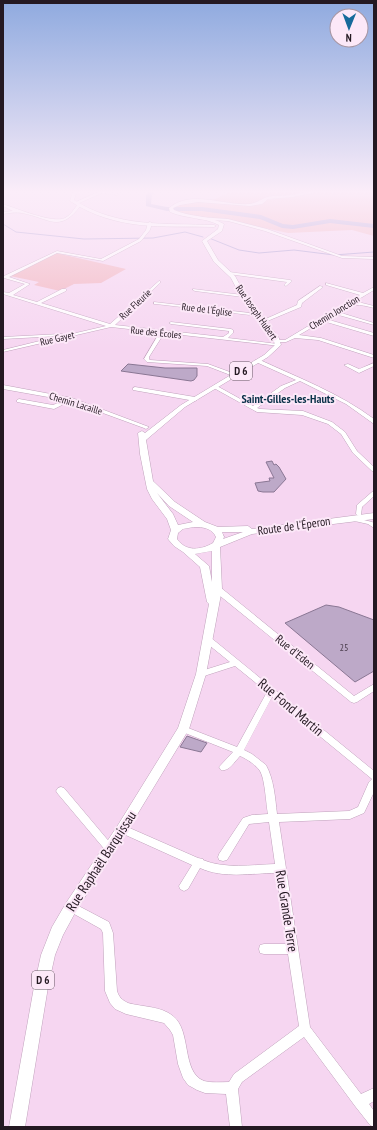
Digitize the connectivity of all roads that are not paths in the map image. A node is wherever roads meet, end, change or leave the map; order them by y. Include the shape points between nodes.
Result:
1 (133, 244) edge
2 (206, 244) edge
3 (304, 244) edge
4 (374, 258) edge
5 (229, 273) junction
6 (159, 282) dead end
7 (327, 284) dead end
8 (286, 285) dead end
9 (321, 288) dead end
10 (374, 288) edge
11 (64, 290) dead end
12 (195, 290) dead end
13 (3, 293) edge
14 (363, 294) junction
15 (9, 295) junction
16 (243, 296) junction
17 (38, 303) junction
18 (156, 303) dead end
19 (347, 304) junction
20 (374, 307) edge
21 (334, 312) junction
22 (259, 316) junction
23 (322, 319) junction
24 (263, 321) junction
25 (170, 323) dead end
26 (374, 324) edge
27 (111, 326) junction
28 (374, 335) edge
29 (294, 336) junction
30 (28, 337) junction
31 (53, 337) junction
32 (3, 338) edge
33 (159, 338) dead end
34 (224, 339) junction
35 (278, 343) junction
36 (17, 347) junction
37 (3, 351) edge
38 (374, 357) edge
39 (258, 361) junction
40 (374, 364) edge
41 (346, 365) dead end
42 (359, 371) junction
43 (366, 374) dead end
44 (235, 375) junction
45 (299, 380) junction
46 (3, 387) edge
47 (215, 387) junction
48 (135, 389) dead end
49 (195, 398) junction
50 (70, 399) junction
51 (19, 401) dead end
52 (252, 408) junction
53 (374, 422) edge
54 (145, 433) junction
55 (374, 470) edge
56 (150, 482) junction
57 (374, 493) edge
58 (374, 512) edge
59 (358, 514) junction
60 (374, 516) edge
61 (350, 518) junction
62 (335, 520) junction
63 (202, 524) junction
64 (374, 526) edge
65 (175, 530) junction
66 (216, 530) junction
67 (216, 546) junction
68 (184, 551) junction
69 (217, 589) junction
70 (213, 605) junction
71 (207, 639) junction
72 (237, 663) junction
73 (201, 674) junction
74 (374, 687) edge
75 (272, 692) junction
76 (183, 729) junction
77 (239, 750) junction
78 (224, 767) dead end
79 (374, 776) edge
80 (374, 782) edge
81 (61, 791) dead end
82 (273, 818) junction
83 (122, 829) junction
84 (109, 848) junction
85 (223, 857) dead end
86 (199, 862) junction
87 (280, 868) junction
88 (184, 886) dead end
89 (71, 907) junction
90 (264, 949) dead end
91 (293, 949) junction
92 (305, 1029) junction
93 (232, 1088) junction
94 (374, 1094) edge
95 (359, 1102) junction
96 (374, 1121) edge
97 (17, 1127) edge
98 (236, 1127) edge

1 - 15 street via 102,260 57,252 5,277 28,284
2 - 5 main road, Rue Joseph Hubert via 216,261
3 - 4 street via 349,258
5 - 8 street via 290,281
5 - 16 main road, Rue Joseph Hubert
6 - 27 street, Rue Fleurie
7 - 14 street
9 - 24 street via 299,303 299,306
10 - 14 street, Chemin Jonction
11 - 17 street
12 - 16 street
13 - 15 street, Rue des Écoles
14 - 19 street, Chemin Jonction
15 - 17 street, Rue des Écoles
16 - 22 main road, Rue Joseph Hubert
17 - 27 street, Rue des Écoles
18 - 22 street, Rue de l'Église
19 - 20 street via 358,303
19 - 21 street, Chemin Jonction
21 - 23 street, Chemin Jonction
21 - 26 street
22 - 24 main road, Rue Joseph Hubert
23 - 28 street
23 - 29 street, Chemin Jonction
24 - 35 main road, Rue Joseph Hubert
25 - 34 street via 231,330
27 - 31 street, Rue Gayet
27 - 34 street, Rue des Écoles
29 - 35 street
29 - 38 street via 319,339
30 - 31 street
30 - 32 street
30 - 36 street
31 - 36 street, Rue Gayet
33 - 44 street via 146,359 149,361 208,365
34 - 35 street, Rue des Écoles
35 - 39 main road, Rue Joseph Hubert / D 6
36 - 37 street, Rue Gayet
39 - 44 main road, Rue Joseph Hubert / D 6
39 - 45 street
40 - 42 street
41 - 42 street
42 - 43 street
44 - 47 main road, Rue Joseph Hubert / D 6
45 - 52 street via 283,387
45 - 53 street via 359,410
46 - 50 street, Chemin Lacaille
47 - 49 main road, Rue Joseph Hubert / D 6
47 - 52 street
48 - 49 street
49 - 54 main road, Rue Joseph Hubert / D 6
50 - 51 street via 54,406
50 - 54 street, Chemin Lacaille
52 - 55 street via 267,413 303,413 330,423 343,433 354,452
54 - 56 main road
56 - 63 main road via 172,504
56 - 65 main road via 155,497 172,519
57 - 59 street via 359,506
58 - 59 main road, Route de l'Éperon
59 - 62 main road
59 - 66 main road, Route de l'Éperon via 243,530
60 - 61 main road, Route de l'Éperon
61 - 62 main road, Route de l'Éperon
61 - 64 street
62 - 67 main road, Route de l'Éperon via 250,532
63 - 65 main road via 187,524
63 - 66 main road
65 - 68 main road via 172,541 176,547
66 - 67 main road via 220,537
67 - 68 main road via 201,552
67 - 69 main road, Rue Raphaël Barquissau / D 6
68 - 70 main road, Rue Raphaël Barquissau / D 6 via 204,566
69 - 70 main road, Rue Raphaël Barquissau / D 6
69 - 74 street, Rue d'Eden via 354,700
70 - 71 main road, Rue Raphaël Barquissau / D 6
71 - 72 street, Rue Fond Martin
71 - 73 main road, Rue Raphaël Barquissau / D 6
72 - 73 street
72 - 75 street, Rue Fond Martin
73 - 76 main road, Rue Raphaël Barquissau / D 6
75 - 77 street
75 - 79 street, Rue Fond Martin
76 - 77 street, Rue Grande Terre
76 - 83 main road, Rue Raphaël Barquissau / D 6
77 - 78 street
77 - 82 street, Rue Grande Terre via 264,768
80 - 82 street via 361,810 350,815
81 - 84 street
82 - 85 street via 246,821
82 - 87 street, Rue Grande Terre
83 - 84 main road, Rue Raphaël Barquissau / D 6
83 - 86 street
84 - 89 main road, Rue Raphaël Barquissau / D 6
86 - 87 street via 210,868 222,870
86 - 88 street
87 - 91 street, Rue Grande Terre
89 - 93 street via 105,926 108,933 111,991 114,999 123,1008 157,1015 168,1019 174,1025 179,1034 184,1063 189,1075 200,1086
89 - 97 main road, Rue Raphaël Barquissau / D 6 via 48,955
90 - 91 street
91 - 92 street, Rue Grande Terre
92 - 93 street via 238,1078
92 - 95 street, Rue Grande Terre
93 - 98 street
94 - 95 street
95 - 96 street, Rue Grande Terre

